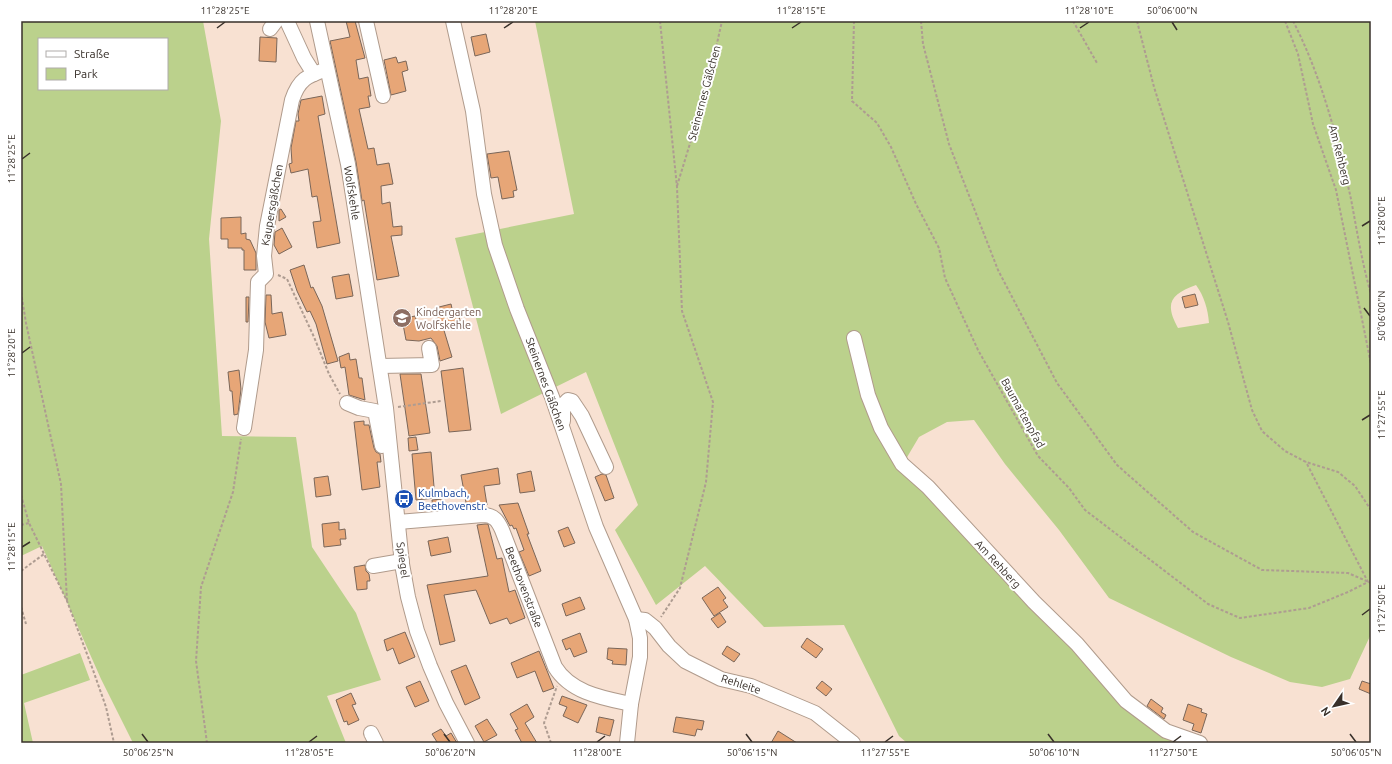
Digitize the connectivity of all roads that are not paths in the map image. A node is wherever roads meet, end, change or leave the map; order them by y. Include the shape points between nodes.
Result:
1 (317, 21) edge
2 (366, 21) edge
3 (453, 21) edge
4 (287, 23) edge
5 (327, 69) junction
6 (314, 74) junction
7 (383, 96) dead end
8 (854, 338) dead end
9 (429, 348) dead end
10 (380, 366) junction
11 (347, 403) road end
12 (244, 428) road end
13 (562, 428) junction
14 (390, 448) junction
15 (606, 467) dead end
16 (398, 522) junction
17 (402, 561) junction
18 (373, 566) dead end
19 (636, 619) junction
20 (631, 704) junction
21 (467, 743) edge
22 (627, 743) edge
23 (853, 743) edge
24 (1200, 743) edge

1 - 5 street, Wolfskehle
2 - 7 street
3 - 13 street, Steinernes Gäßchen via 473,111 484,194 495,245
4 - 6 street
5 - 6 street, Kaupersgäßchen
5 - 10 street, Wolfskehle via 348,164
6 - 12 street, Kaupersgäßchen via 308,76 295,90 267,226 264,256 266,274 258,282 256,350
8 - 24 street, Am Rehberg via 868,395 878,421 902,464 928,487 1034,602 1077,644 1126,701 1166,731
9 - 10 street via 432,365
10 - 14 street, Spiegel
11 - 14 street via 376,411 382,446
13 - 15 street via 563,405 568,400 572,401 582,416
13 - 19 street, Steinernes Gäßchen via 596,527
14 - 16 street, Spiegel
16 - 17 street, Spiegel
16 - 20 street, Beethovenstraße via 483,515 495,518 560,676 594,696
17 - 18 street
17 - 21 street, Spiegel via 417,631 446,704
19 - 20 street, Steinernes Gäßchen via 640,657
19 - 23 street, Rehleite via 645,620 655,628 685,661 721,678 752,686 815,713
20 - 22 street, Steinernes Gäßchen

